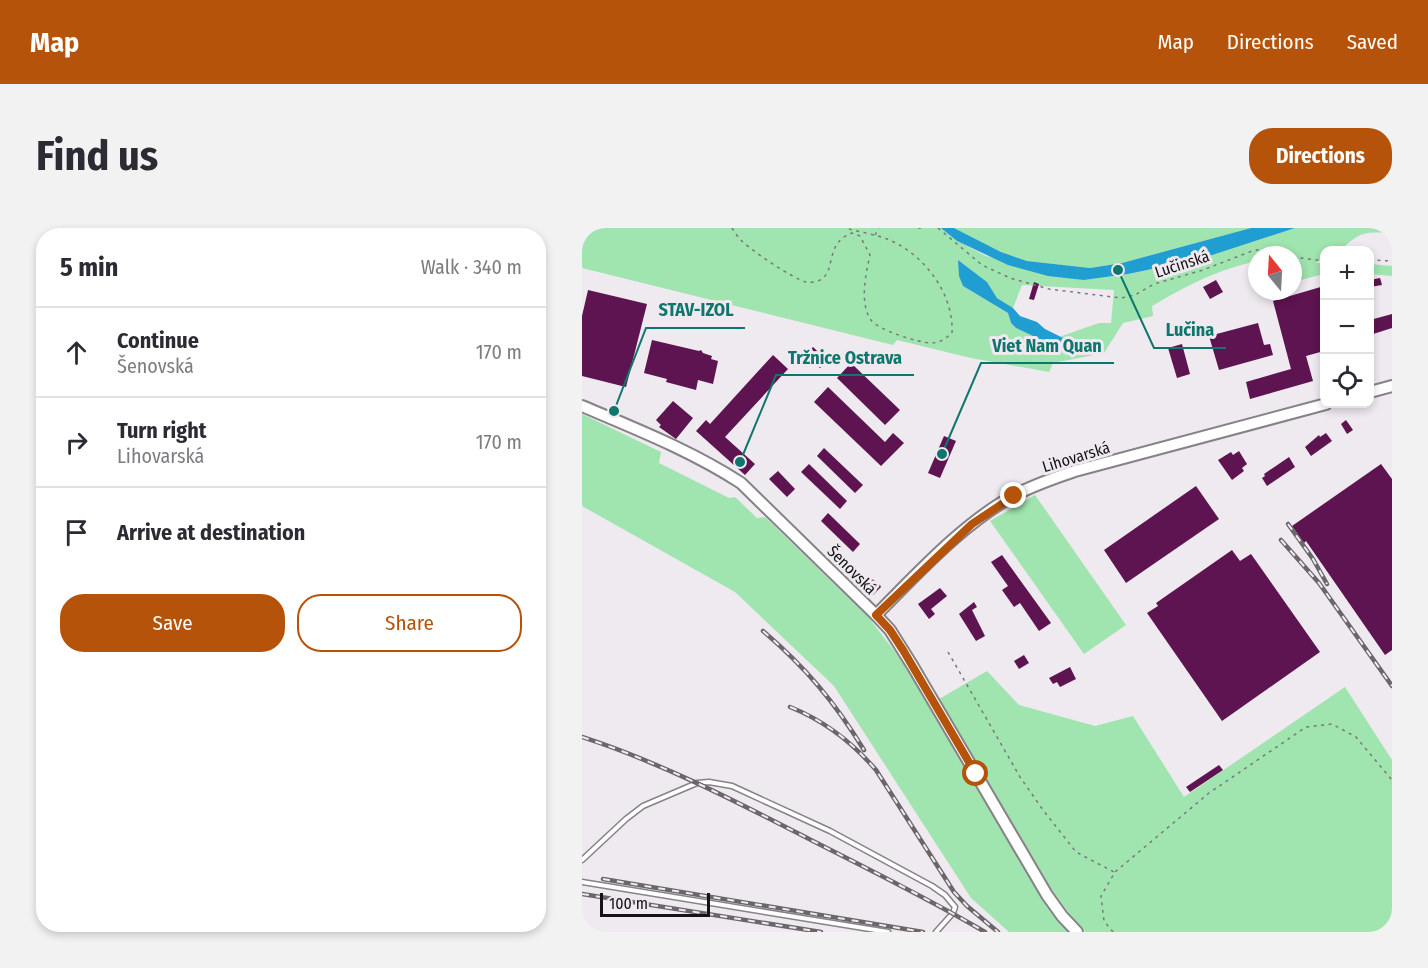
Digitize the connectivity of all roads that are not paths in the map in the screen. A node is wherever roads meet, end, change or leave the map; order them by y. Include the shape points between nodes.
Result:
1 (1392, 386) edge
2 (1374, 391) edge
3 (582, 406) edge
4 (1320, 406) edge
5 (876, 615) junction
6 (582, 860) edge
7 (582, 882) edge
8 (888, 932) edge
9 (936, 932) edge
10 (1077, 932) edge

1 - 2 street
3 - 5 street, Šenovská via 715,466 741,483
4 - 5 street, Lihovarská via 1039,484 972,524
5 - 10 street, Šenovská via 908,658 1047,895
6 - 9 lane via 643,806 697,783 720,783 830,831 932,886 955,907
7 - 8 lane

